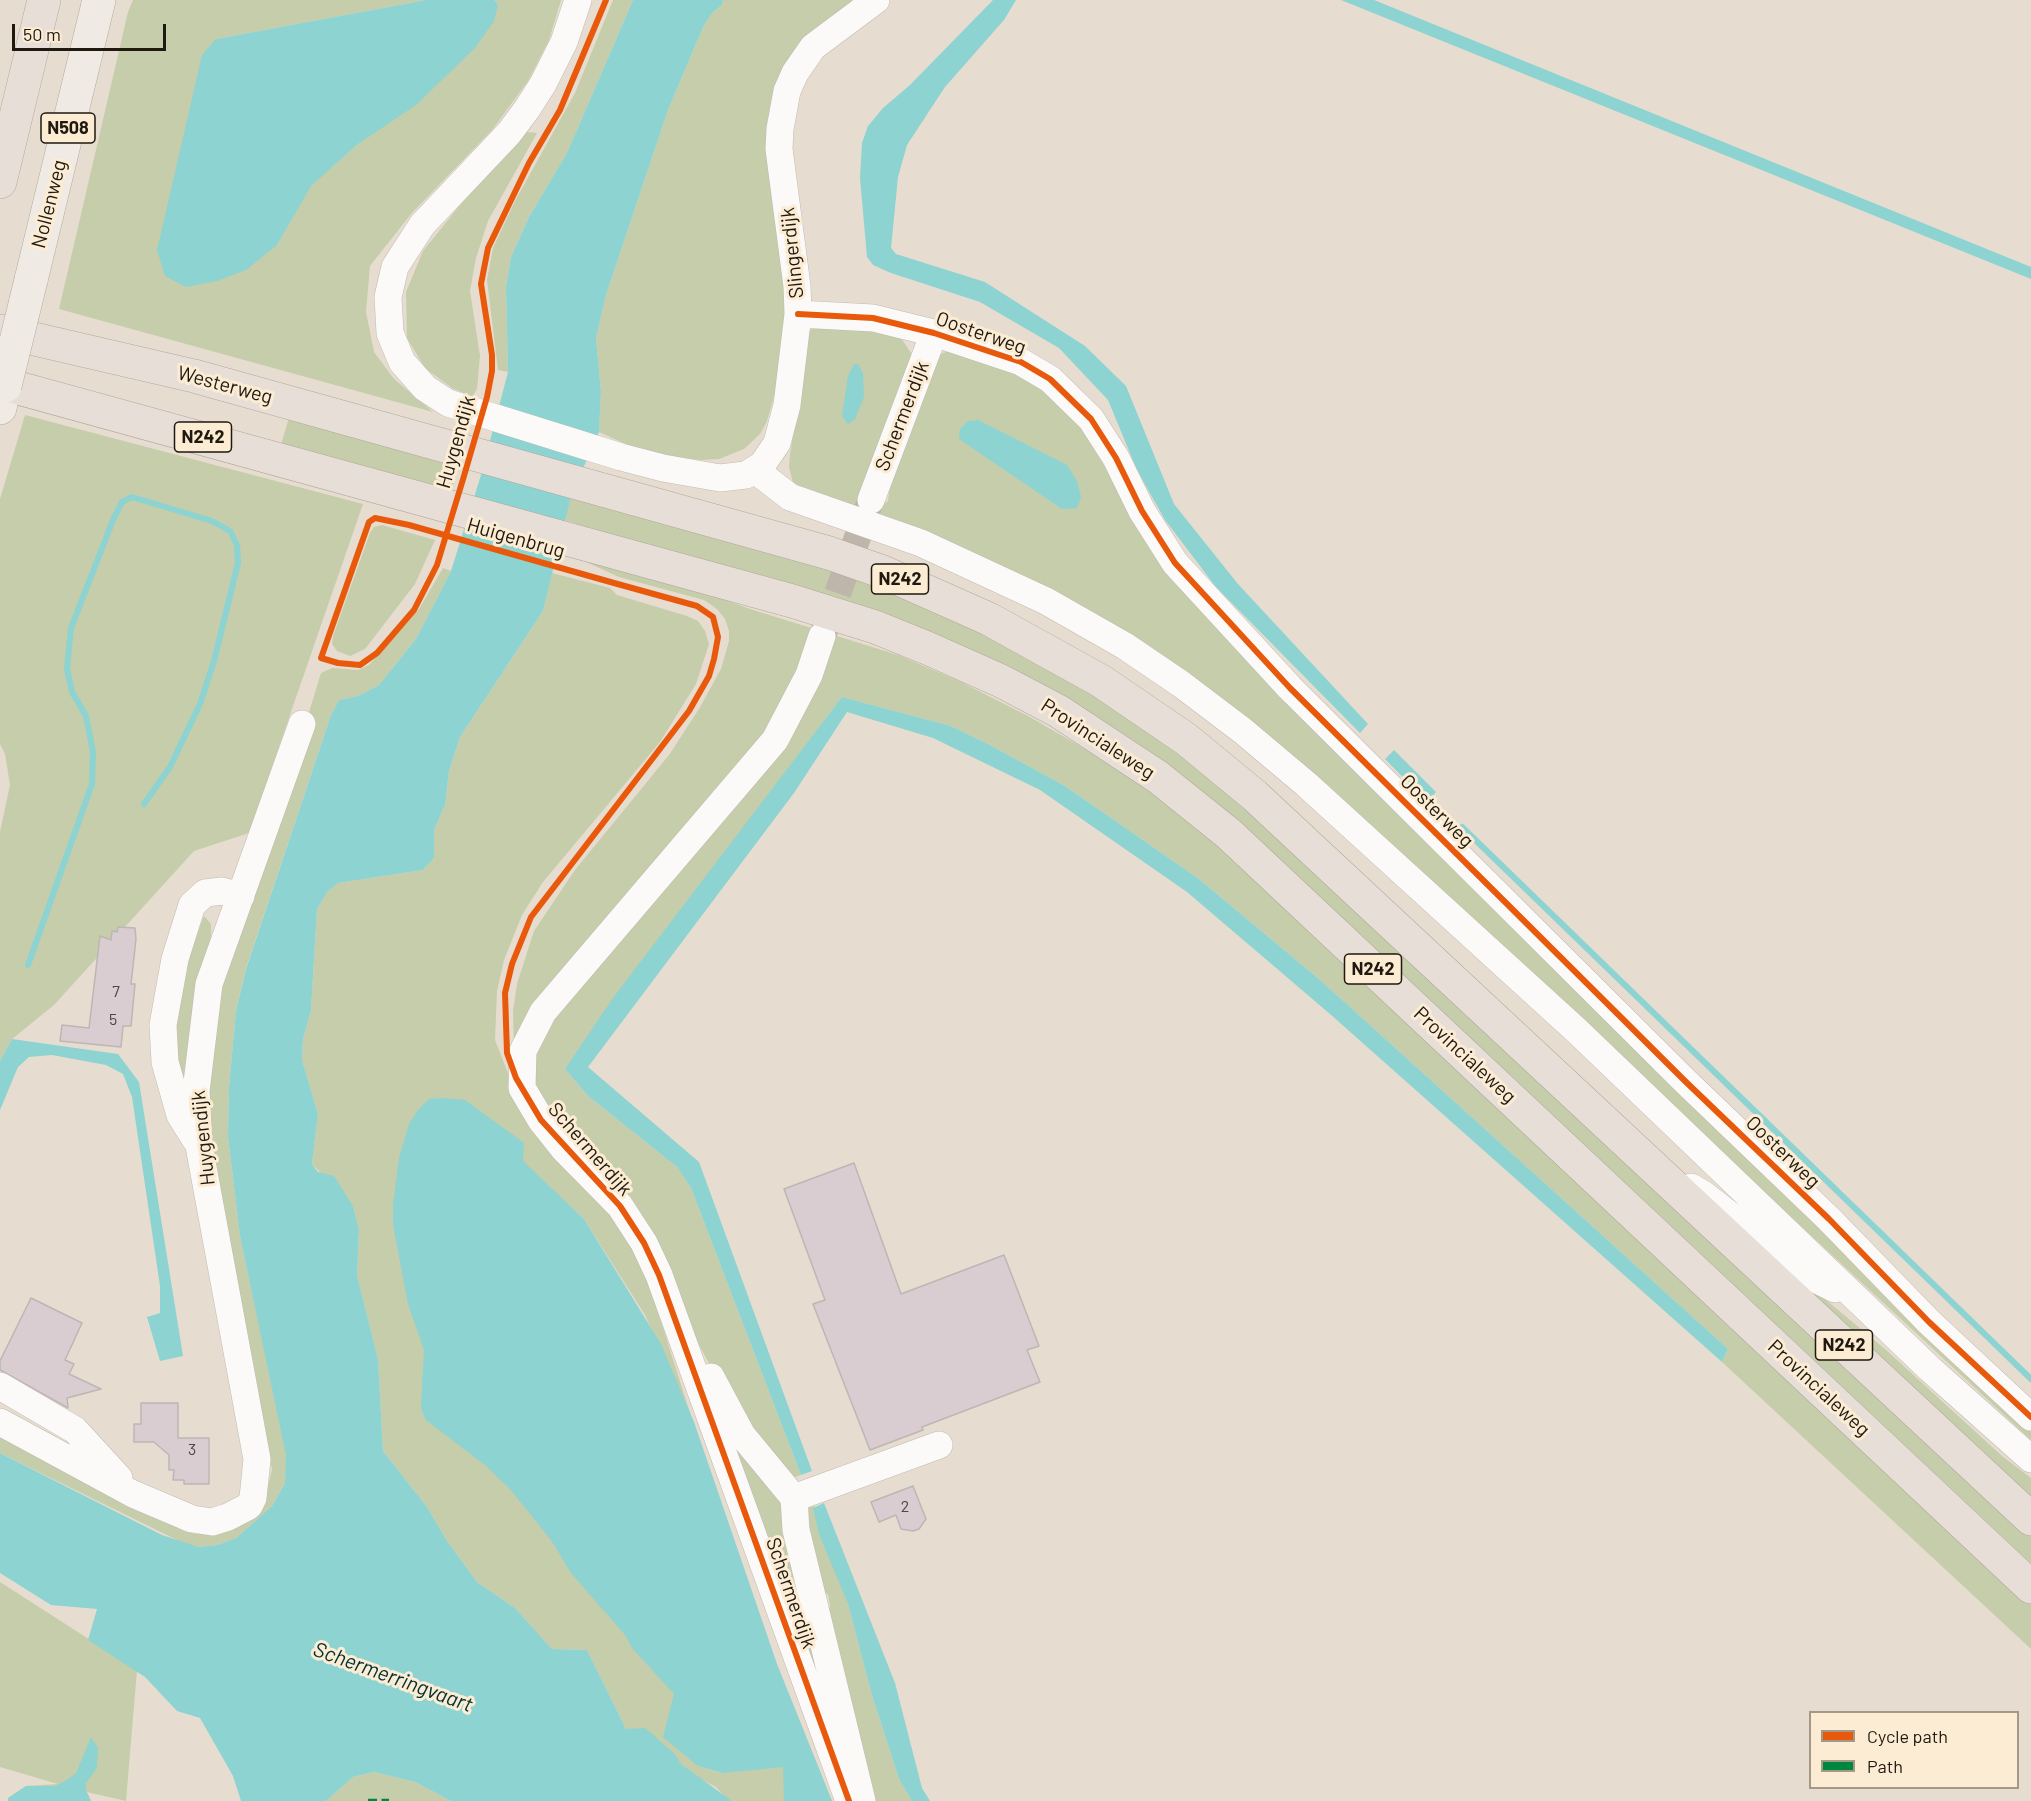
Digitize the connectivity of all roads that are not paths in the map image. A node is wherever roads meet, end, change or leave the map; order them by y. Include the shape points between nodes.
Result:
1 (44, 0) edge
2 (99, 0) edge
3 (578, 0) edge
4 (876, 0) edge
5 (0, 182) edge
6 (798, 314) junction
7 (0, 331) edge
8 (934, 333) junction
9 (0, 382) edge
10 (0, 408) edge
11 (755, 470) junction
12 (871, 500) tunnel mouth
13 (594, 546) joint
14 (822, 636) tunnel mouth
15 (302, 724) dead end
16 (241, 896) junction
17 (199, 1146) junction
18 (1658, 1171) junction
19 (1861, 1302) junction
20 (671, 1305) junction
21 (0, 1386) edge
22 (2031, 1417) edge
23 (0, 1422) edge
24 (939, 1445) dead end
25 (2031, 1459) edge
26 (133, 1494) junction
27 (794, 1498) junction
28 (2031, 1519) edge
29 (2031, 1587) edge
30 (849, 1801) edge
31 (862, 1801) edge

1 - 5 highway, N508
2 - 10 main road, Nollenweg / N508, bridge
3 - 11 street, Huygendijk via 564,42 527,109 422,225 399,260 390,282 387,315 393,341 402,362 435,395 478,414 621,457 710,477 735,478
4 - 6 street, Slingerdijk via 828,34 804,58 782,111 779,149
6 - 8 street, Oosterweg via 873,318
6 - 11 street, Slingerdijk via 784,421 777,443
7 - 18 highway, Westerweg / N242 via 194,376 829,553 883,572 1026,638 1144,709 1254,795
8 - 12 street, Schermerdijk
8 - 22 street, Oosterweg via 1021,362 1050,379 1072,399 1116,458 1142,511 1175,562 1236,630 1670,1066
9 - 13 highway, Huigenbrug / N242
11 - 19 street via 790,497 921,543 1046,601 1091,625 1181,684 1306,784 1593,1047
13 - 29 highway, Provincialeweg / N242 via 792,601 927,648 1058,711 1158,777 1229,834
14 - 20 street, Schermerdijk via 809,675 775,740 543,1012 523,1051 522,1088 529,1102 564,1149 620,1206 644,1243
15 - 16 street, Huygendijk
16 - 17 street, Huygendijk via 209,984 196,1091
16 - 17 street via 222,891 205,893 192,905 181,933 163,1025 165,1062 180,1115
17 - 26 street, Huygendijk via 255,1448 256,1489 249,1506 212,1522 192,1520
18 - 19 street via 1703,1194 1807,1275
18 - 28 highway, N242
19 - 25 street
20 - 27 street via 742,1435
20 - 30 street, Schermerdijk
21 - 26 street, Huygendijk via 75,1430
23 - 26 street, Huygendijk
24 - 27 street
27 - 31 street via 796,1530

